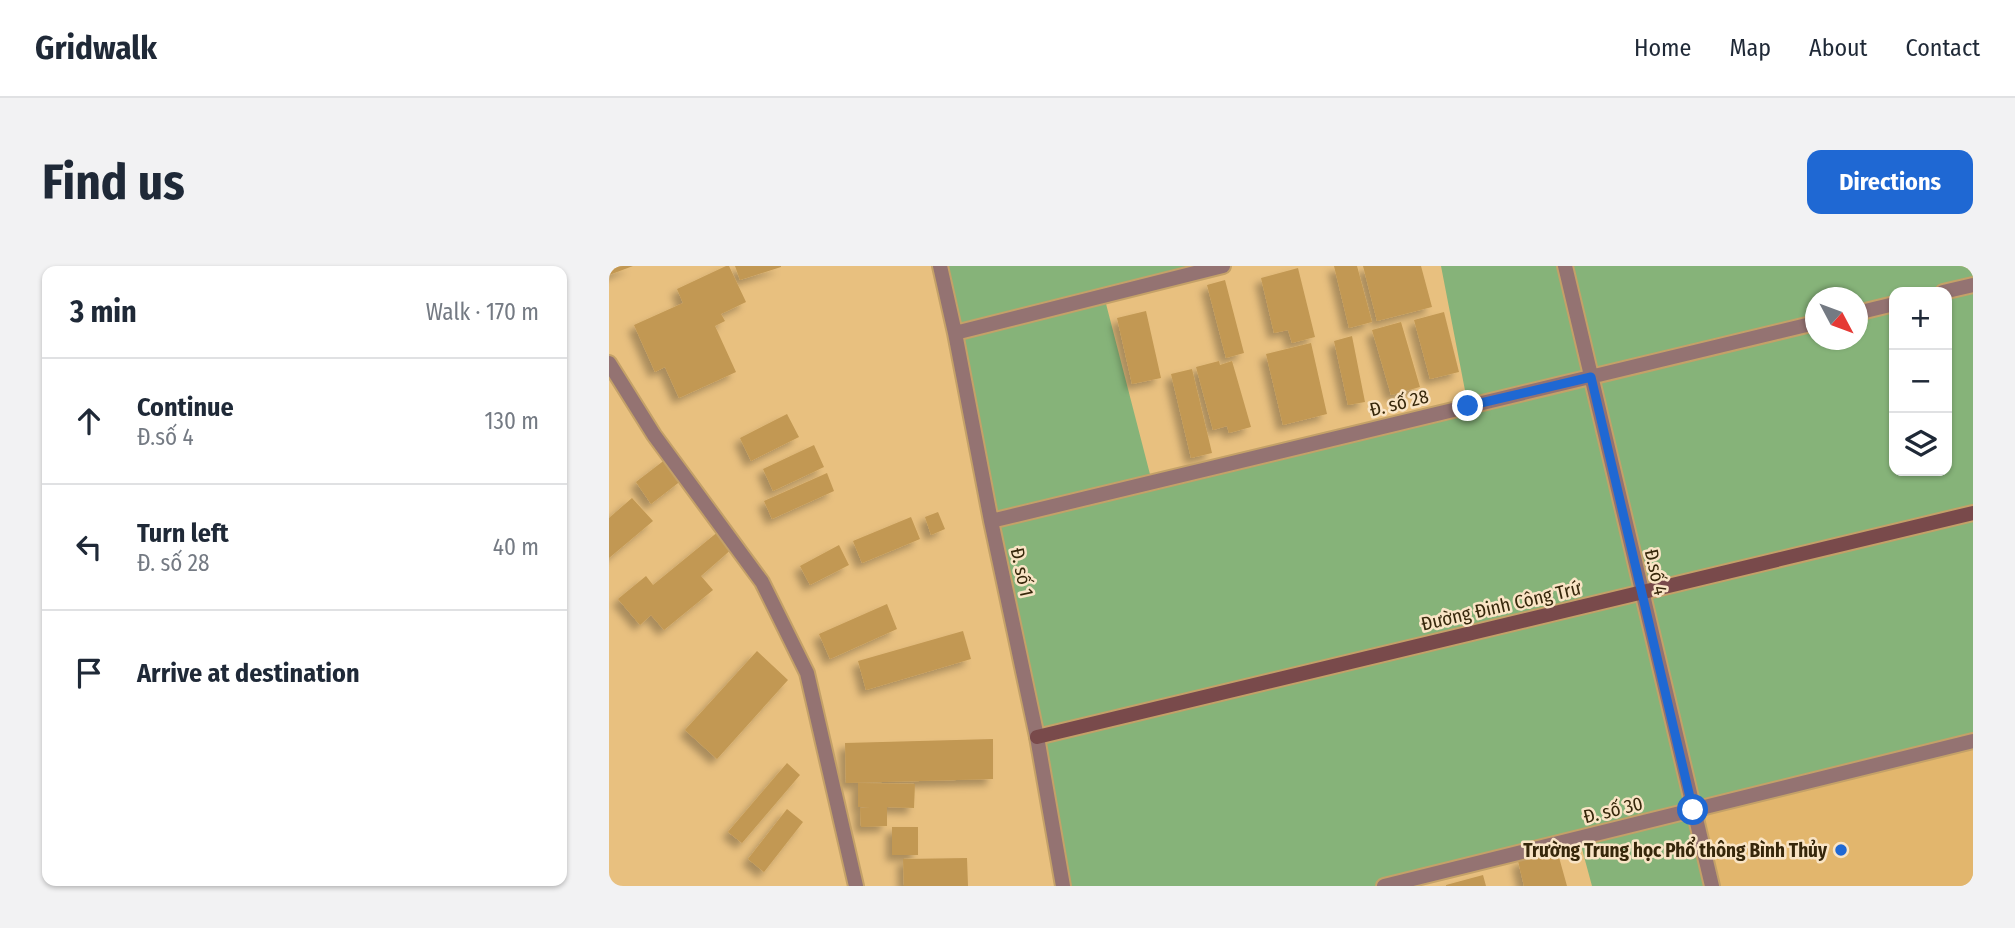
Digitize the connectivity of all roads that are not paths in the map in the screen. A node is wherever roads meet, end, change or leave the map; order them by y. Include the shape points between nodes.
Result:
1 (940, 266) edge
2 (1223, 266) edge
3 (1565, 266) edge
4 (1973, 285) edge
5 (1952, 290) edge
6 (1889, 305) edge
7 (1868, 310) edge
8 (1805, 325) edge
9 (955, 333) junction
10 (609, 363) edge
11 (1591, 377) junction
12 (1973, 513) edge
13 (991, 521) junction
14 (1641, 592) junction
15 (1037, 737) junction
16 (1973, 741) edge
17 (1693, 810) junction
18 (856, 886) edge
19 (1063, 886) edge
20 (1384, 886) edge
21 (1712, 886) edge

1 - 9 street, Đ. số 1
2 - 9 street
3 - 11 street, Đ.số 4
4 - 5 street
6 - 7 street
8 - 11 street, Đ. số 28
9 - 13 street, Đ. số 1
10 - 18 street via 654,435 762,582 807,673
11 - 13 street, Đ. số 28
11 - 14 street, Đ.số 4
12 - 14 street, Đường Đinh Công Trứ
13 - 15 street, Đ. số 1
14 - 15 street, Đường Đinh Công Trứ
14 - 17 street, Đ.số 4
15 - 19 street, Đ. số 1
16 - 17 street, Đ. số 30
17 - 20 street, Đ. số 30
17 - 21 street, Đ.số 4

